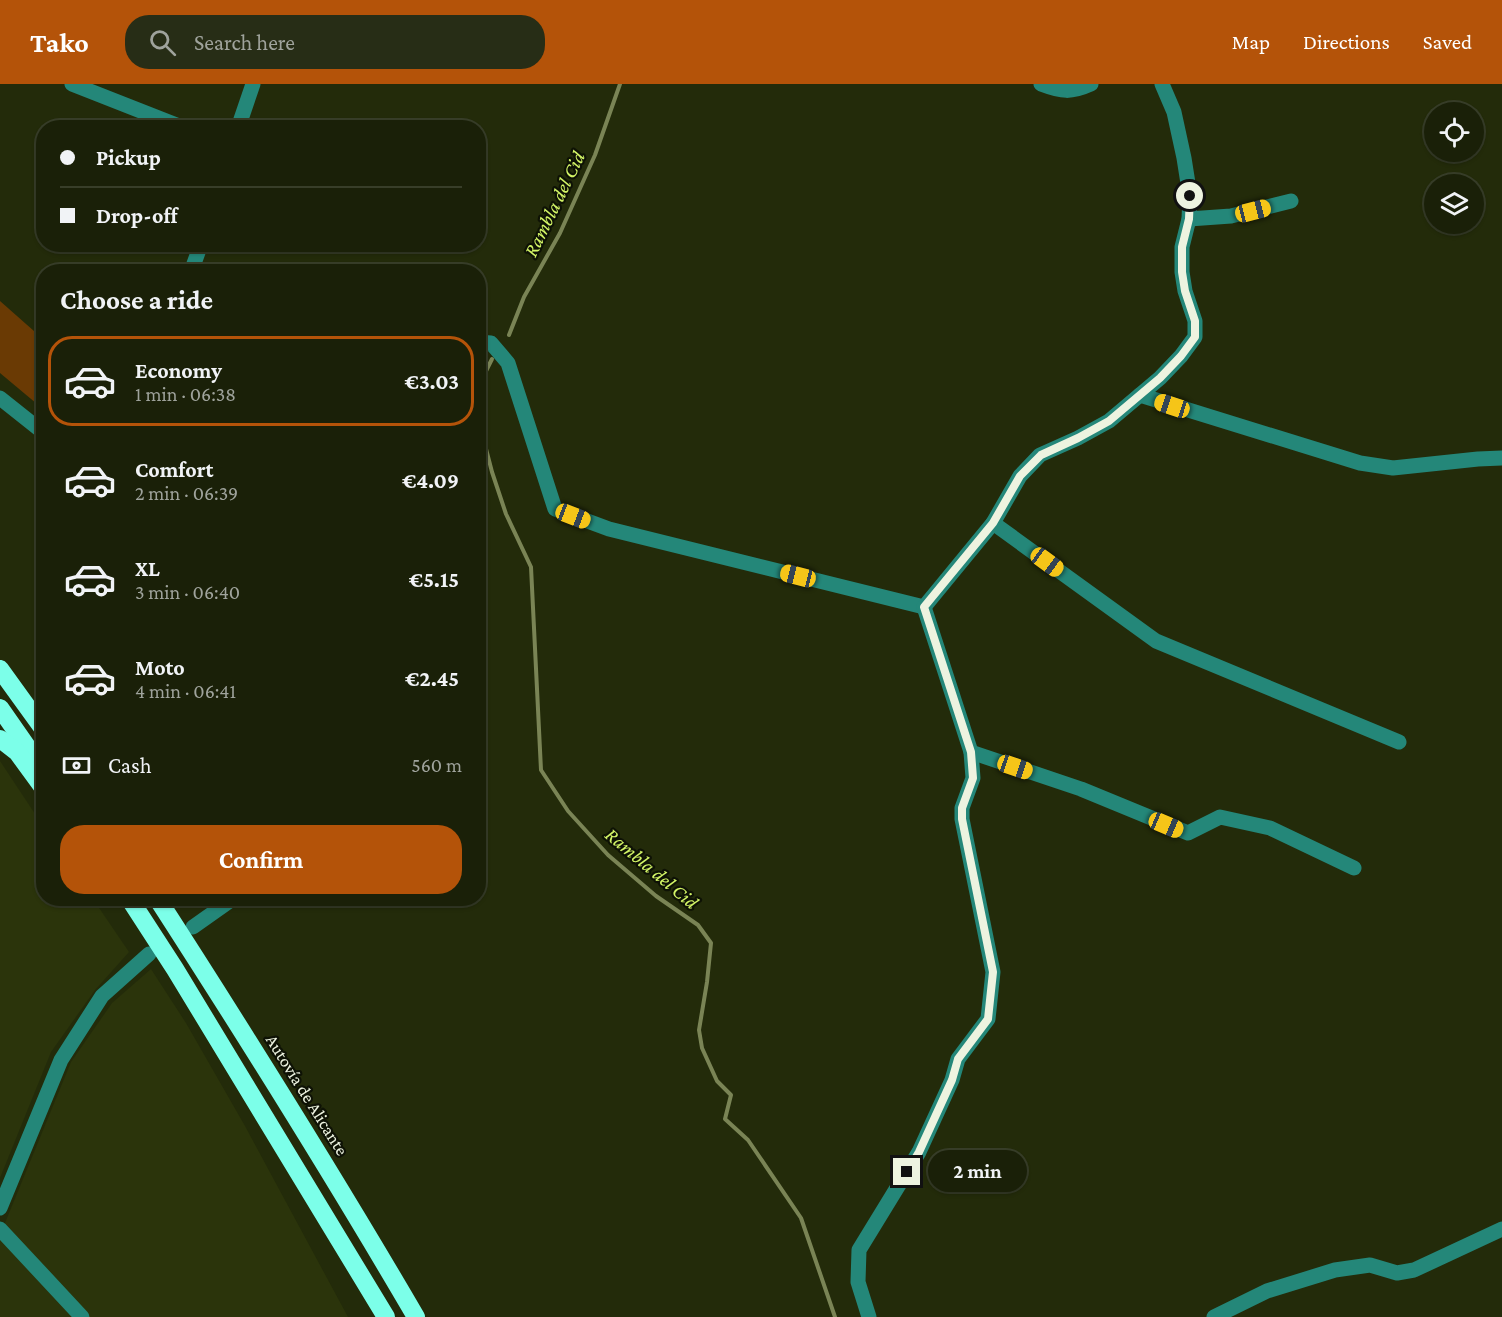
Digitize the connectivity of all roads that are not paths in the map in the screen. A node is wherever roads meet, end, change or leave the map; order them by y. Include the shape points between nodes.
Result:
1 (72, 84) edge
2 (253, 84) edge
3 (1041, 84) edge
4 (1091, 84) edge
5 (1162, 84) edge
6 (164, 120) edge
7 (241, 120) edge
8 (1292, 201) dead end
9 (1189, 219) junction
10 (486, 343) edge
11 (1140, 395) junction
12 (0, 398) edge
13 (36, 427) edge
14 (1502, 458) edge
15 (993, 523) junction
16 (924, 607) junction
17 (0, 669) edge
18 (0, 708) edge
19 (36, 719) edge
20 (0, 739) edge
21 (1399, 742) dead end
22 (971, 752) junction
23 (36, 760) edge
24 (36, 778) edge
25 (1354, 868) dead end
26 (134, 906) edge
27 (162, 906) edge
28 (223, 906) edge
29 (194, 927) dead end
30 (149, 954) dead end
31 (0, 1208) edge
32 (1502, 1228) edge
33 (0, 1229) edge
34 (82, 1317) edge
35 (386, 1317) edge
36 (416, 1317) edge
37 (868, 1317) edge
38 (1214, 1317) edge

1 - 6 street
2 - 7 street
3 - 4 street via 1060,91
5 - 9 street via 1174,112 1185,158
8 - 9 street via 1231,216
9 - 11 street via 1182,247 1182,272 1195,321 1195,337
10 - 16 street via 491,343 508,363 555,509 609,529
11 - 14 street via 1360,463 1394,468
11 - 15 street via 1109,421 1041,455 1020,476
12 - 13 street
15 - 16 street
15 - 21 street via 1156,641
16 - 22 street
17 - 19 highway
18 - 23 highway
20 - 24 highway via 17,752
22 - 25 street via 1081,789 1188,833 1220,817 1270,828
22 - 37 street via 973,778 962,819 993,972 988,1019 958,1059 919,1152 860,1250 858,1282
26 - 35 highway
27 - 36 highway, Autovía de Alicante via 368,1233
28 - 29 street
30 - 31 street via 102,996 61,1059
32 - 38 street via 1414,1270 1397,1273 1370,1265 1335,1270 1267,1291
33 - 34 street

